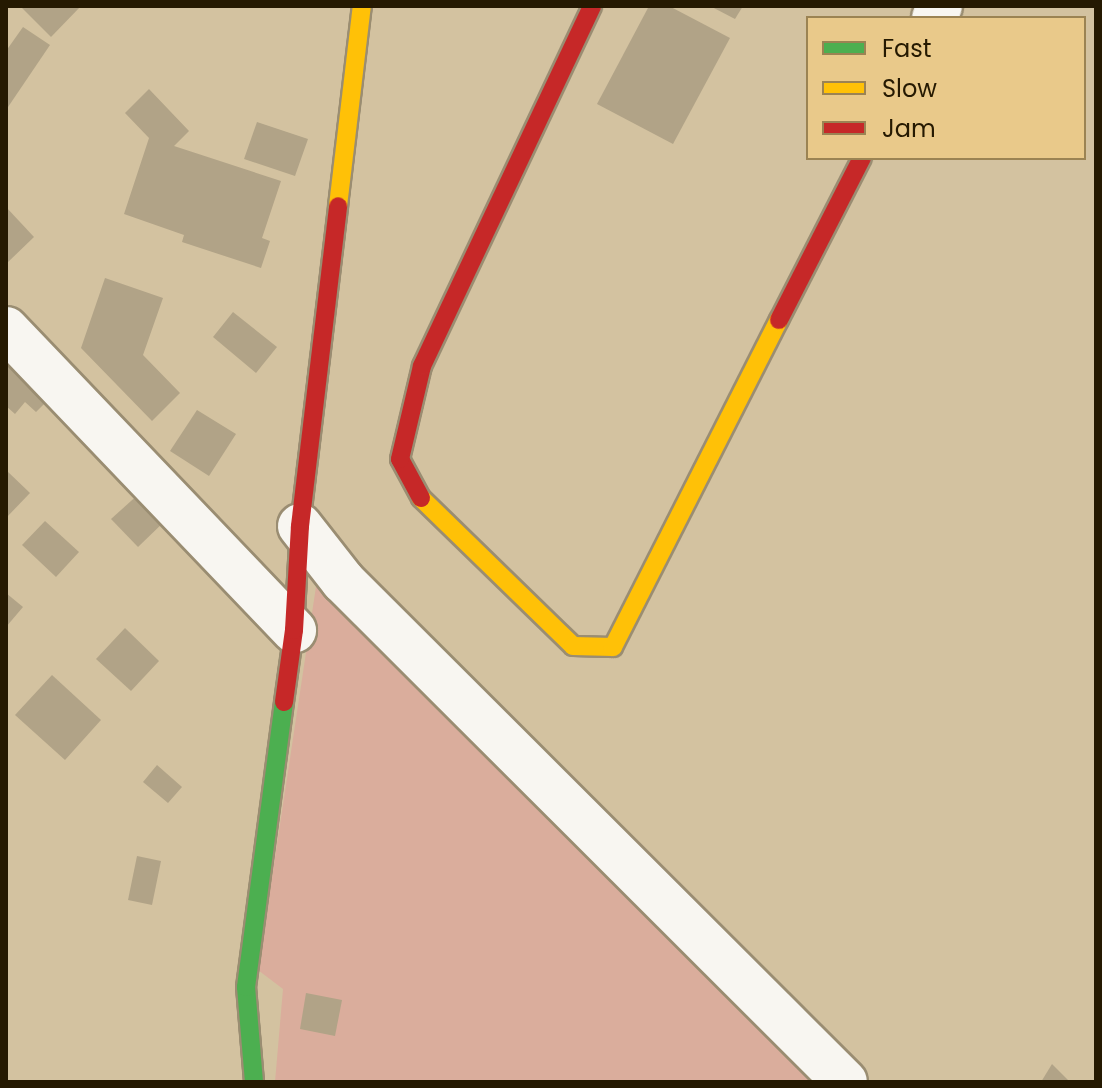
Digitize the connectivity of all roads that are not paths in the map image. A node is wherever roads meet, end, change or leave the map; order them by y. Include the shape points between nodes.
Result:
1 (362, 6) edge
2 (592, 6) edge
3 (861, 160) edge
4 (6, 329) edge
5 (300, 526) junction
6 (294, 630) junction
7 (254, 1082) edge
8 (845, 1082) edge

1 - 5 street
2 - 3 street via 422,366 400,459 425,506 573,646 613,647
4 - 6 street
5 - 6 street
5 - 8 street via 343,581
6 - 7 street via 246,987

